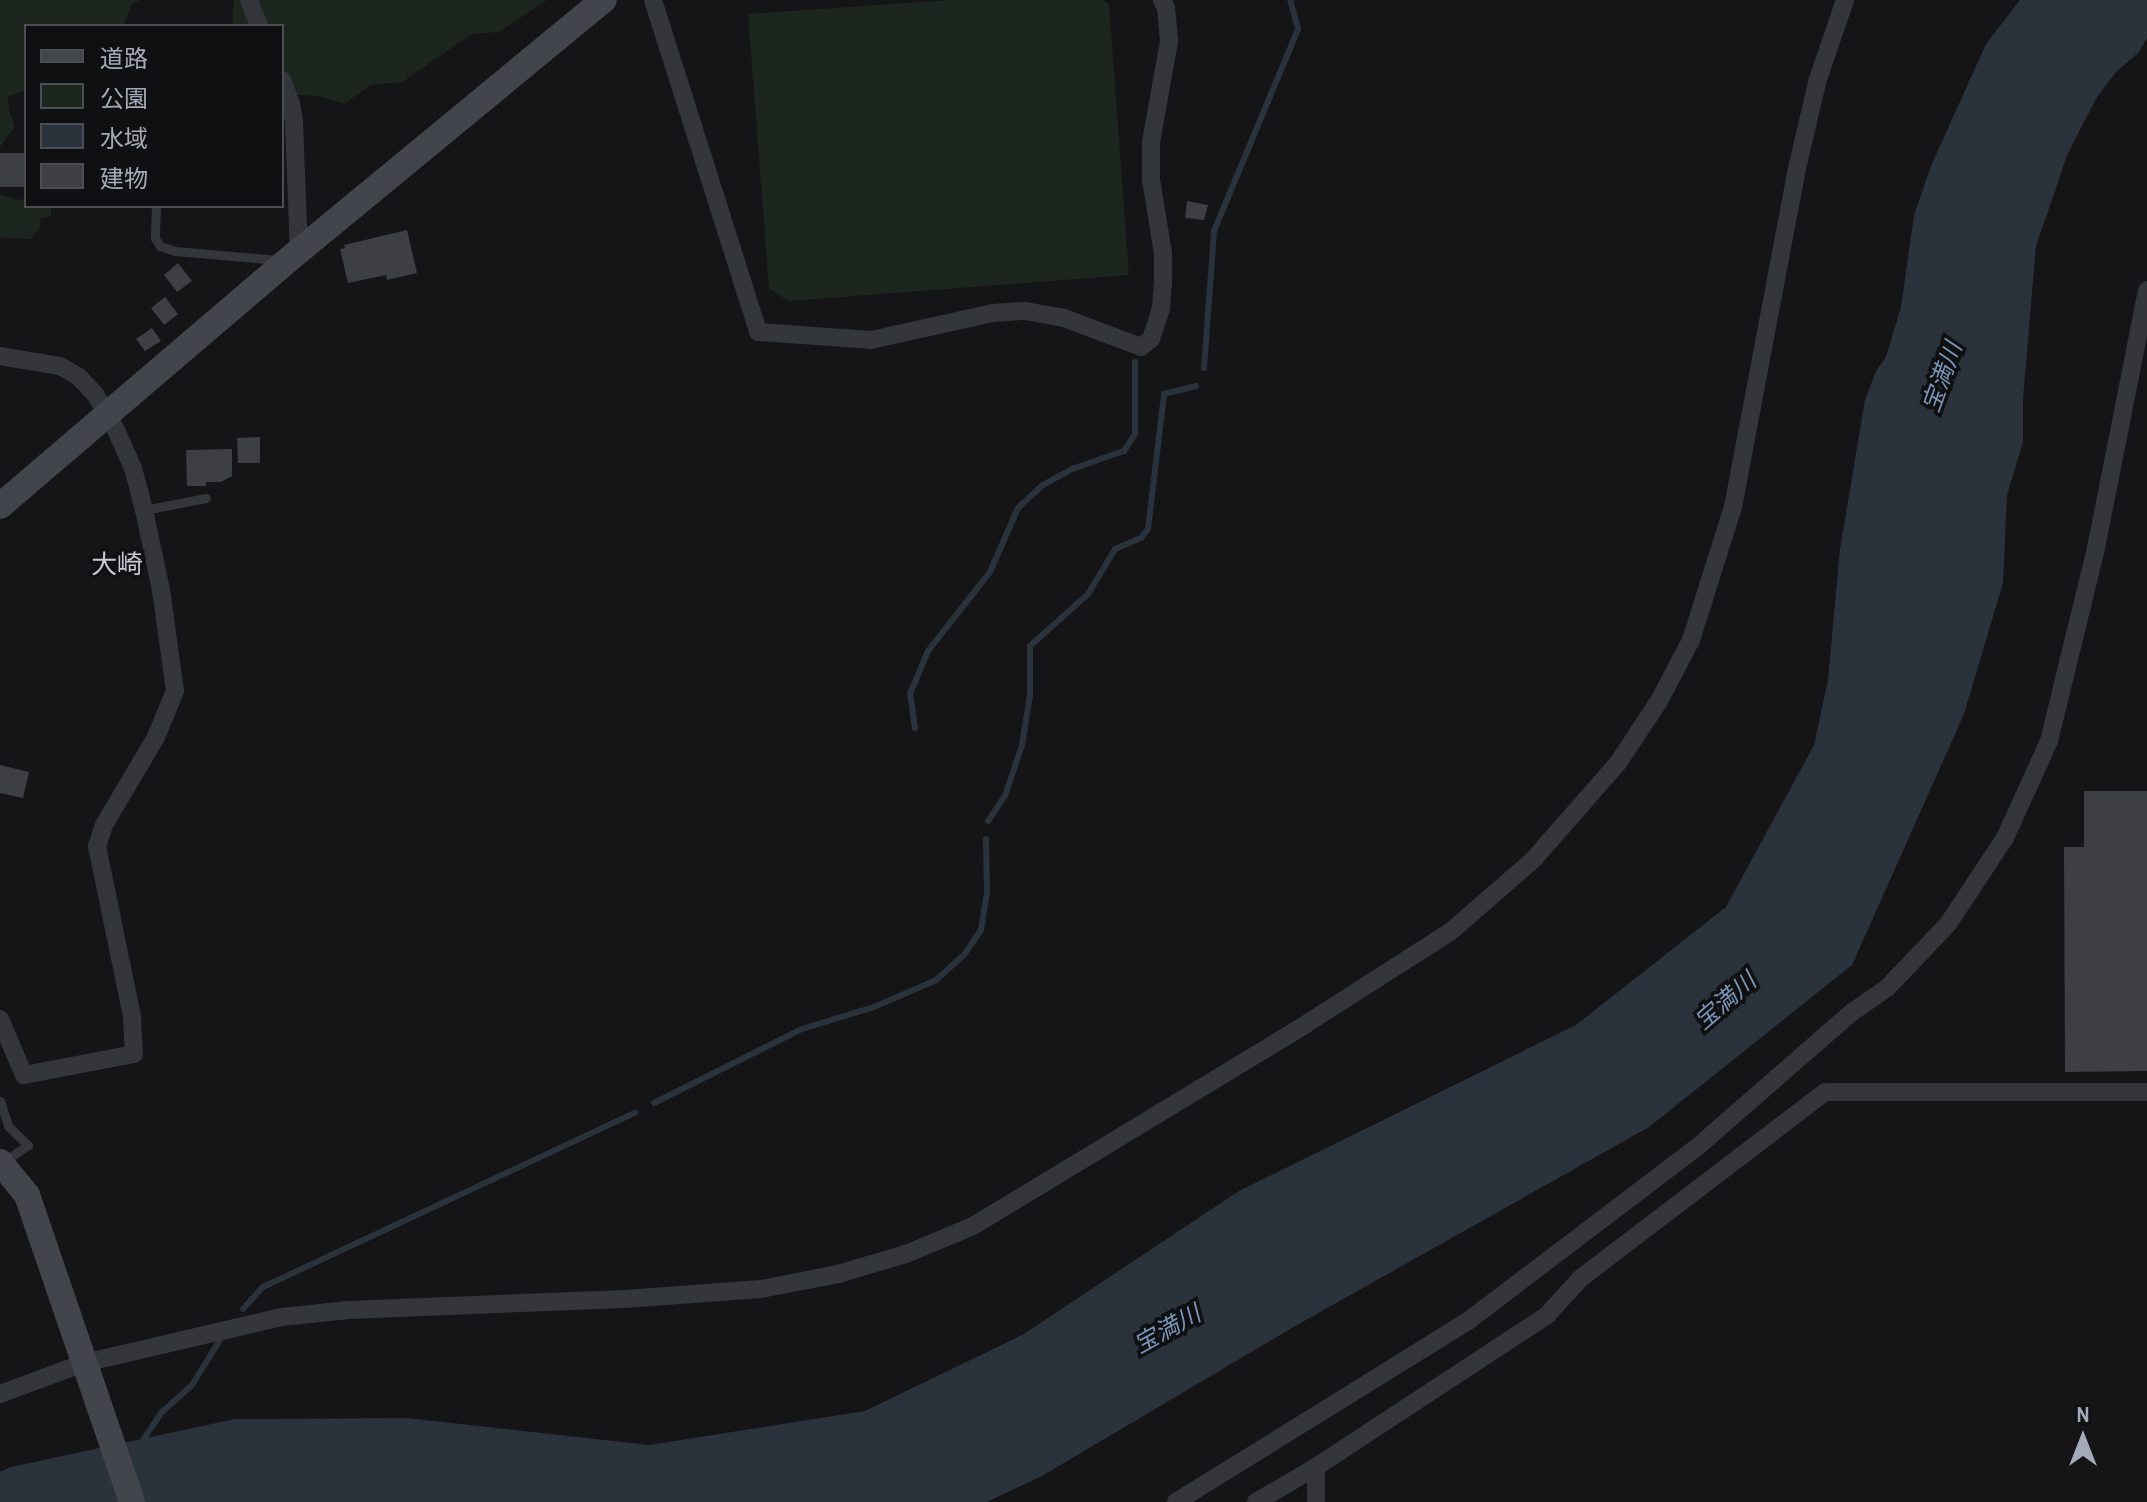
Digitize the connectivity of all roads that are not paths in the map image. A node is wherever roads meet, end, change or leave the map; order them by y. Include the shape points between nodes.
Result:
1 (249, 0) edge
2 (604, 0) edge
3 (653, 0) edge
4 (1162, 0) edge
5 (1845, 0) edge
6 (258, 24) edge
7 (284, 85) edge
8 (156, 208) edge
9 (294, 256) junction
10 (2147, 290) edge
11 (0, 356) edge
12 (108, 417) junction
13 (206, 498) dead end
14 (0, 506) edge
15 (144, 510) junction
16 (0, 1019) edge
17 (2147, 1092) edge
18 (0, 1101) edge
19 (1, 1162) edge
20 (86, 1368) junction
21 (0, 1394) edge
22 (1316, 1467) junction
23 (132, 1502) edge
24 (1176, 1502) edge
25 (1256, 1502) edge
26 (1316, 1502) edge

1 - 6 street
2 - 9 street
3 - 4 street via 758,332 871,340 1025,311 1064,318 1141,347 1151,339 1163,283 1151,180 1155,111 1169,41
5 - 20 street via 1818,79 1798,164 1733,507 1691,640 1618,763 1533,860 1450,932 973,1226 906,1254 761,1289 282,1317
7 - 9 street via 294,122
8 - 9 lane via 155,238 160,246
9 - 12 street
10 - 24 street via 2095,553 2049,741 2005,838 1948,924 1887,988 1840,1022 1695,1149 1468,1321
11 - 12 street via 60,366 79,377
12 - 14 street
12 - 15 street via 133,468
13 - 15 lane
15 - 16 street via 175,691 97,846 132,1017 134,1054 24,1075
17 - 22 street via 1825,1092 1581,1278 1547,1315
18 - 19 lane via 8,1126 28,1145
19 - 20 street via 27,1195
20 - 21 street
20 - 23 street
22 - 25 street
22 - 26 street

